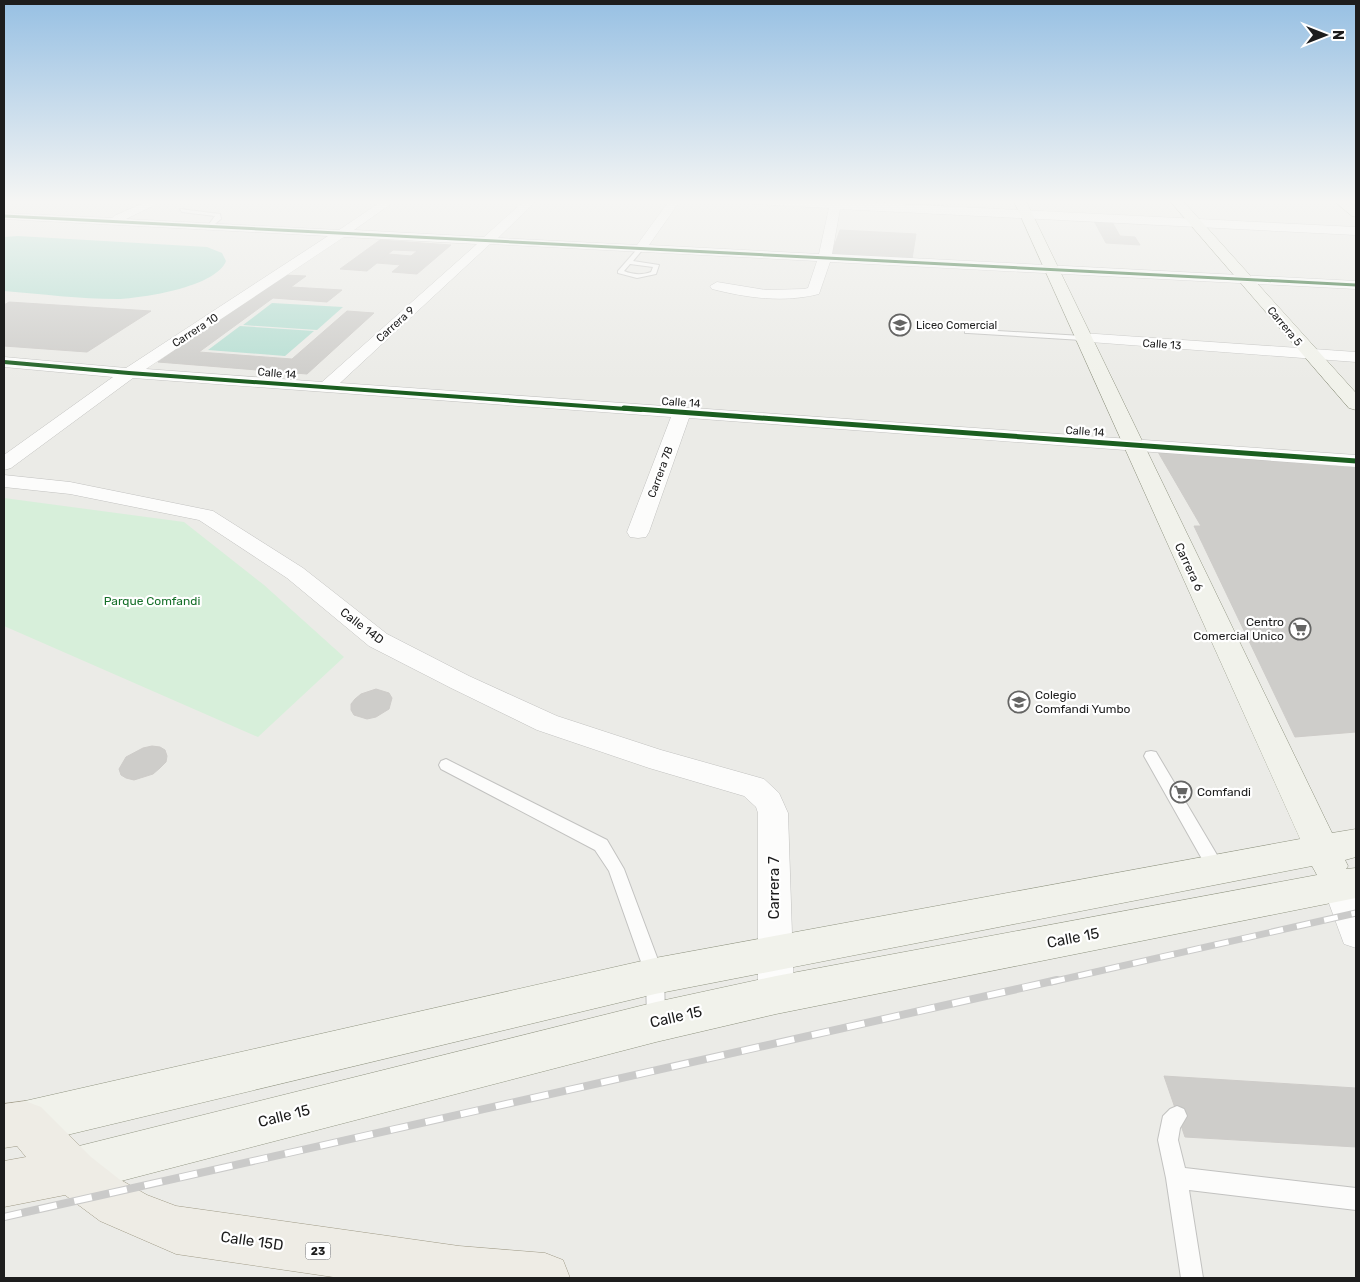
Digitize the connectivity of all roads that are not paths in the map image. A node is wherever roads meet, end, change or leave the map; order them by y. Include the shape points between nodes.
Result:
1 (299, 261) edge
2 (465, 261) edge
3 (824, 261) edge
4 (892, 261) edge
5 (1047, 261) edge
6 (1229, 261) edge
7 (629, 262) joint
8 (1051, 270) junction
9 (1245, 278) junction
10 (1356, 285) edge
11 (717, 286) dead end
12 (968, 331) dead end
13 (1082, 338) junction
14 (1310, 354) junction
15 (1356, 357) edge
16 (4, 362) edge
17 (130, 373) junction
18 (326, 387) junction
19 (1356, 404) edge
20 (682, 412) junction
21 (1132, 444) junction
22 (1356, 461) edge
23 (4, 464) edge
24 (4, 481) edge
25 (638, 532) dead end
26 (1151, 756) dead end
27 (446, 764) dead end
28 (754, 787) joint
29 (1340, 846) edge
30 (1217, 870) junction
31 (1348, 885) edge
32 (1356, 933) edge
33 (774, 952) junction
34 (655, 976) junction
35 (776, 996) junction
36 (656, 1022) junction
37 (1177, 1116) dead end
38 (14, 1124) edge
39 (71, 1171) junction
40 (1177, 1178) junction
41 (4, 1184) edge
42 (1356, 1199) edge
43 (459, 1275) edge
44 (545, 1278) edge
45 (1192, 1278) edge

1 - 17 street, Carrera 10
2 - 18 street, Carrera 9
3 - 11 street via 817,288 808,293 745,292
4 - 8 street
5 - 8 main road, Carrera 6
6 - 9 main road, Carrera 5
7 - 7 lane via 651,264 657,266 649,276 621,274
8 - 9 street
8 - 13 main road, Carrera 6
9 - 10 street
9 - 14 main road, Carrera 5
12 - 13 lane, Calle 13
13 - 14 street, Calle 13
13 - 21 main road, Carrera 6
14 - 15 street, Calle 13
14 - 19 main road, Carrera 5
16 - 17 street, Calle 14
17 - 18 street, Calle 14
17 - 23 street, Carrera 10
18 - 20 street, Calle 14
20 - 21 street, Calle 14
20 - 25 street, Carrera 7B
21 - 22 street, Calle 14
21 - 29 main road, Carrera 6
24 - 28 street, Calle 14D via 70,488 206,514 295,573 378,640 460,682 548,723
26 - 30 lane
27 - 34 lane via 601,845 616,869
28 - 33 street, Carrera 7 via 770,802 773,813
29 - 30 main road
29 - 31 main road, Carrera 6
30 - 33 main road
31 - 32 street, Carrera 6
31 - 35 main road, Calle 15
33 - 34 main road
33 - 35 street, Carrera 7
34 - 36 lane
34 - 38 main road
35 - 36 main road, Calle 15
36 - 39 main road, Calle 15
37 - 40 lane via 1170,1123 1168,1140
38 - 39 main road, Calle 15D / 23
39 - 41 main road, Calle 15
39 - 43 main road, Calle 15D / 23 via 102,1195 132,1212 176,1230
40 - 42 lane
40 - 45 lane
43 - 44 main road, Calle 15D / 23

